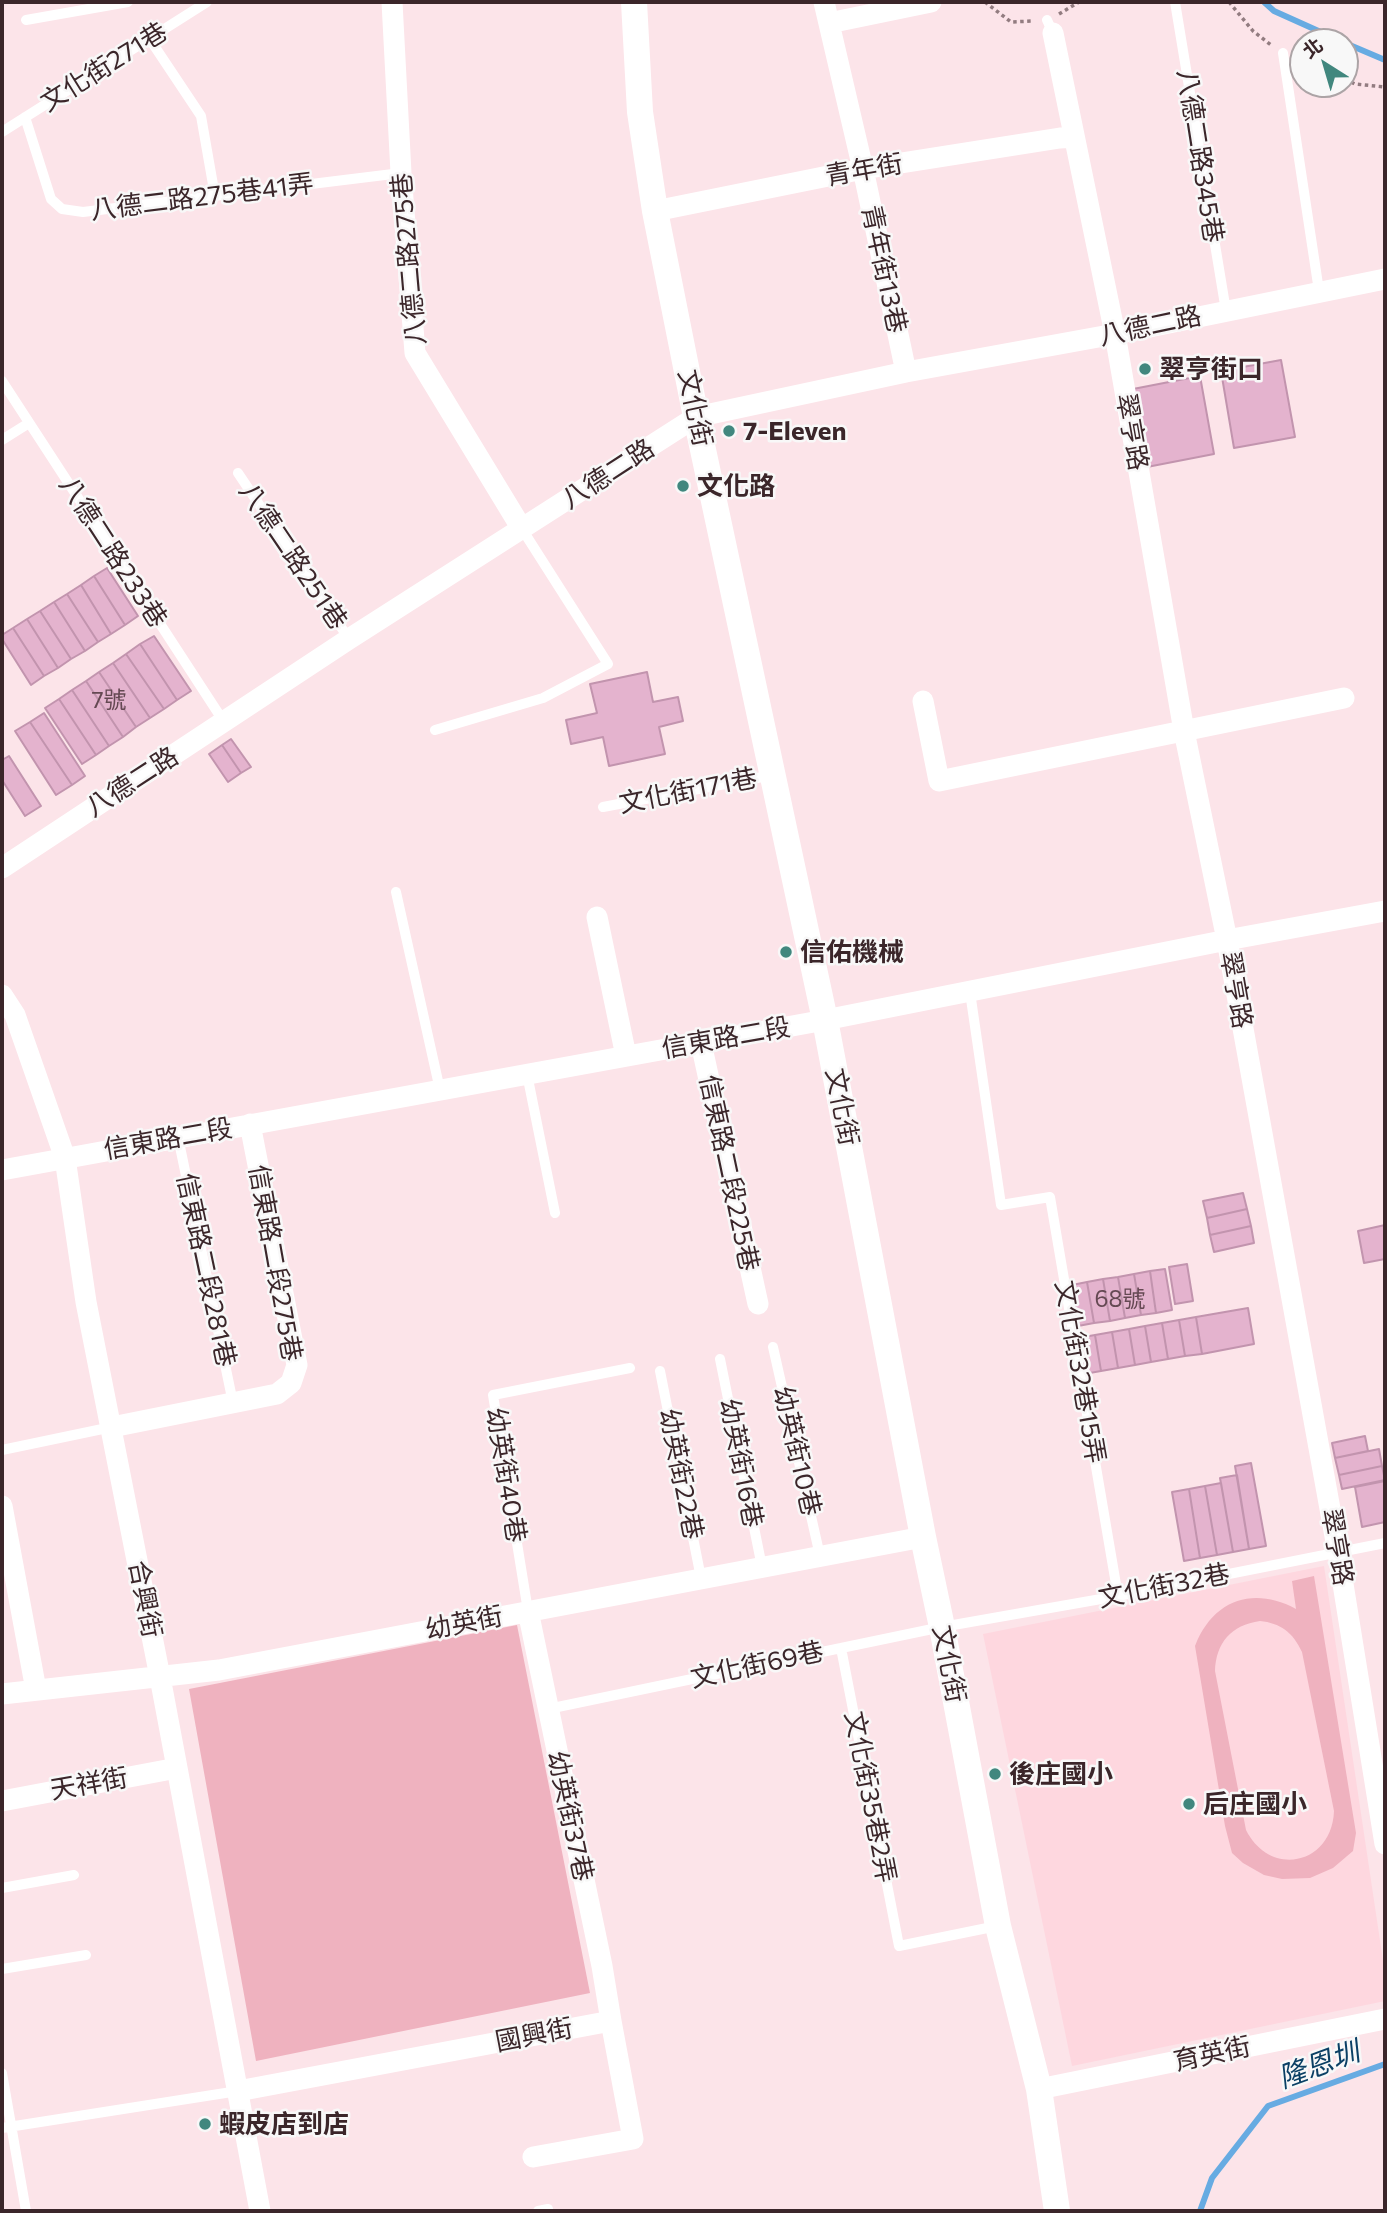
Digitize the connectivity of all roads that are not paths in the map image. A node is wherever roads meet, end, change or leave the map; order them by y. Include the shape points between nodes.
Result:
1 (128, 2) edge
2 (207, 2) edge
3 (392, 2) edge
4 (634, 2) edge
5 (931, 2) edge
6 (1175, 2) edge
7 (192, 6) edge
8 (827, 12) edge
9 (26, 20) dead end
10 (1050, 26) dead end
11 (149, 38) junction
12 (1283, 53) road end
13 (25, 117) junction
14 (2, 132) edge
15 (1074, 137) junction
16 (863, 169) junction
17 (401, 173) junction
18 (215, 196) junction
19 (655, 211) junction
20 (1385, 279) edge
21 (1319, 291) junction
22 (1226, 311) junction
23 (1115, 334) junction
24 (906, 372) junction
25 (2, 381) edge
26 (696, 417) junction
27 (29, 423) junction
28 (2, 440) edge
29 (238, 473) dead end
30 (522, 529) junction
31 (349, 639) junction
32 (1344, 698) dead end
33 (923, 701) dead end
34 (224, 722) junction
35 (435, 730) dead end
36 (1184, 731) junction
37 (773, 775) junction
38 (603, 807) dead end
39 (2, 868) edge
40 (396, 892) dead end
41 (1385, 911) edge
42 (597, 917) dead end
43 (1227, 940) junction
44 (970, 992) junction
45 (2, 995) edge
46 (825, 1020) junction
47 (701, 1043) junction
48 (626, 1056) junction
49 (527, 1074) junction
50 (440, 1090) junction
51 (250, 1125) junction
52 (178, 1137) junction
53 (65, 1158) junction
54 (2, 1170) edge
55 (555, 1213) dead end
56 (758, 1304) dead end
57 (773, 1347) dead end
58 (720, 1359) dead end
59 (630, 1368) dead end
60 (660, 1371) dead end
61 (233, 1403) junction
62 (112, 1427) junction
63 (2, 1450) edge
64 (2, 1506) edge
65 (923, 1537) junction
66 (1385, 1543) edge
67 (1338, 1553) junction
68 (820, 1556) junction
69 (762, 1567) junction
70 (701, 1578) junction
71 (1118, 1596) junction
72 (528, 1611) junction
73 (943, 1626) junction
74 (841, 1648) junction
75 (160, 1677) junction
76 (36, 1690) junction
77 (2, 1694) edge
78 (548, 1709) junction
79 (177, 1768) junction
80 (1380, 1777) edge
81 (2, 1801) edge
82 (1385, 1844) edge
83 (74, 1875) dead end
84 (2, 1888) edge
85 (998, 1926) junction
86 (86, 1955) dead end
87 (2, 1969) edge
88 (1385, 2019) edge
89 (611, 2021) junction
90 (2, 2073) edge
91 (1039, 2089) junction
92 (238, 2091) junction
93 (7, 2127) edge
94 (533, 2157) dead end
95 (26, 2211) edge
96 (260, 2211) edge
97 (1057, 2211) edge

1 - 9 lane
2 - 7 lane, 文化街271巷
3 - 17 street, 八德二路275巷
4 - 19 street, 文化街 via 640,112
5 - 8 street
6 - 22 lane, 八德二路345巷
7 - 11 lane, 文化街271巷
8 - 16 street, 青年街13巷
10 - 15 street, 翠亨路
11 - 13 lane, 文化街271巷
11 - 18 lane via 201,116
12 - 21 lane
13 - 14 lane, 文化街271巷
13 - 18 lane, 八德二路275巷41弄 via 51,199 62,209 83,212
15 - 16 street, 青年街
15 - 23 street, 翠亨路
16 - 19 street, 青年街
16 - 24 street, 青年街13巷
17 - 18 lane, 八德二路275巷41弄
17 - 30 street, 八德二路275巷 via 415,353
19 - 26 street, 文化街
20 - 21 street, 八德二路
21 - 22 street, 八德二路
22 - 23 street, 八德二路
23 - 24 street, 八德二路
23 - 36 street, 翠亨路
24 - 26 street, 八德二路
25 - 27 lane, 八德二路233巷
26 - 30 street, 八德二路
26 - 37 street, 文化街
27 - 28 lane
27 - 34 lane, 八德二路233巷
29 - 31 lane, 八德二路251巷
30 - 31 street, 八德二路
30 - 35 lane via 608,664 543,698
31 - 34 street, 八德二路
32 - 36 street
33 - 36 street via 939,781
34 - 39 street, 八德二路
36 - 43 street, 翠亨路
37 - 38 lane, 文化街171巷
37 - 46 street, 文化街
40 - 50 lane
41 - 43 street, 信東路二段
42 - 48 street
43 - 44 street, 信東路二段
43 - 67 street, 翠亨路
44 - 46 street, 信東路二段
44 - 71 lane, 文化街32巷15弄 via 1001,1205 1050,1197
45 - 53 street, 合興街 via 15,1015
46 - 47 street, 信東路二段
46 - 65 street, 文化街
47 - 48 street, 信東路二段
47 - 56 street, 信東路二段225巷
48 - 49 street, 信東路二段
49 - 50 street, 信東路二段
49 - 55 lane
50 - 51 street, 信東路二段
51 - 52 street, 信東路二段
51 - 61 street, 信東路二段275巷 via 297,1365 291,1383 277,1394
52 - 53 street, 信東路二段
52 - 61 lane, 信東路二段281巷
53 - 54 street, 信東路二段
53 - 62 street, 合興街 via 86,1302
57 - 68 lane, 幼英街10巷
58 - 69 lane, 幼英街16巷
59 - 72 lane, 幼英街40巷 via 493,1395
60 - 70 lane, 幼英街22巷
61 - 62 street, 信東路二段275巷
62 - 63 lane
62 - 75 street, 合興街
64 - 76 street
65 - 68 street, 幼英街
65 - 73 street, 文化街
66 - 67 lane, 文化街32巷
67 - 71 lane, 文化街32巷
67 - 80 street, 翠亨路
68 - 69 street, 幼英街
69 - 70 street, 幼英街
70 - 72 street, 幼英街
71 - 73 lane, 文化街32巷
72 - 75 street, 幼英街 via 219,1670
72 - 78 street, 幼英街37巷
73 - 74 lane, 文化街69巷
73 - 85 street, 文化街
74 - 78 lane, 文化街69巷
74 - 85 lane, 文化街35巷2弄 via 899,1945
75 - 76 street, 幼英街
75 - 79 street, 合興街
76 - 77 street, 幼英街
78 - 89 street, 幼英街37巷
79 - 81 street, 天祥街
79 - 92 street, 合興街
80 - 82 street, 翠亨路
83 - 84 lane
85 - 91 street, 文化街
86 - 87 lane
88 - 91 street, 育英街
89 - 92 street, 國興街
89 - 94 street, 國興街 via 633,2139
90 - 93 lane
91 - 97 street, 文化街
92 - 93 lane
92 - 96 street, 合興街
93 - 95 lane

